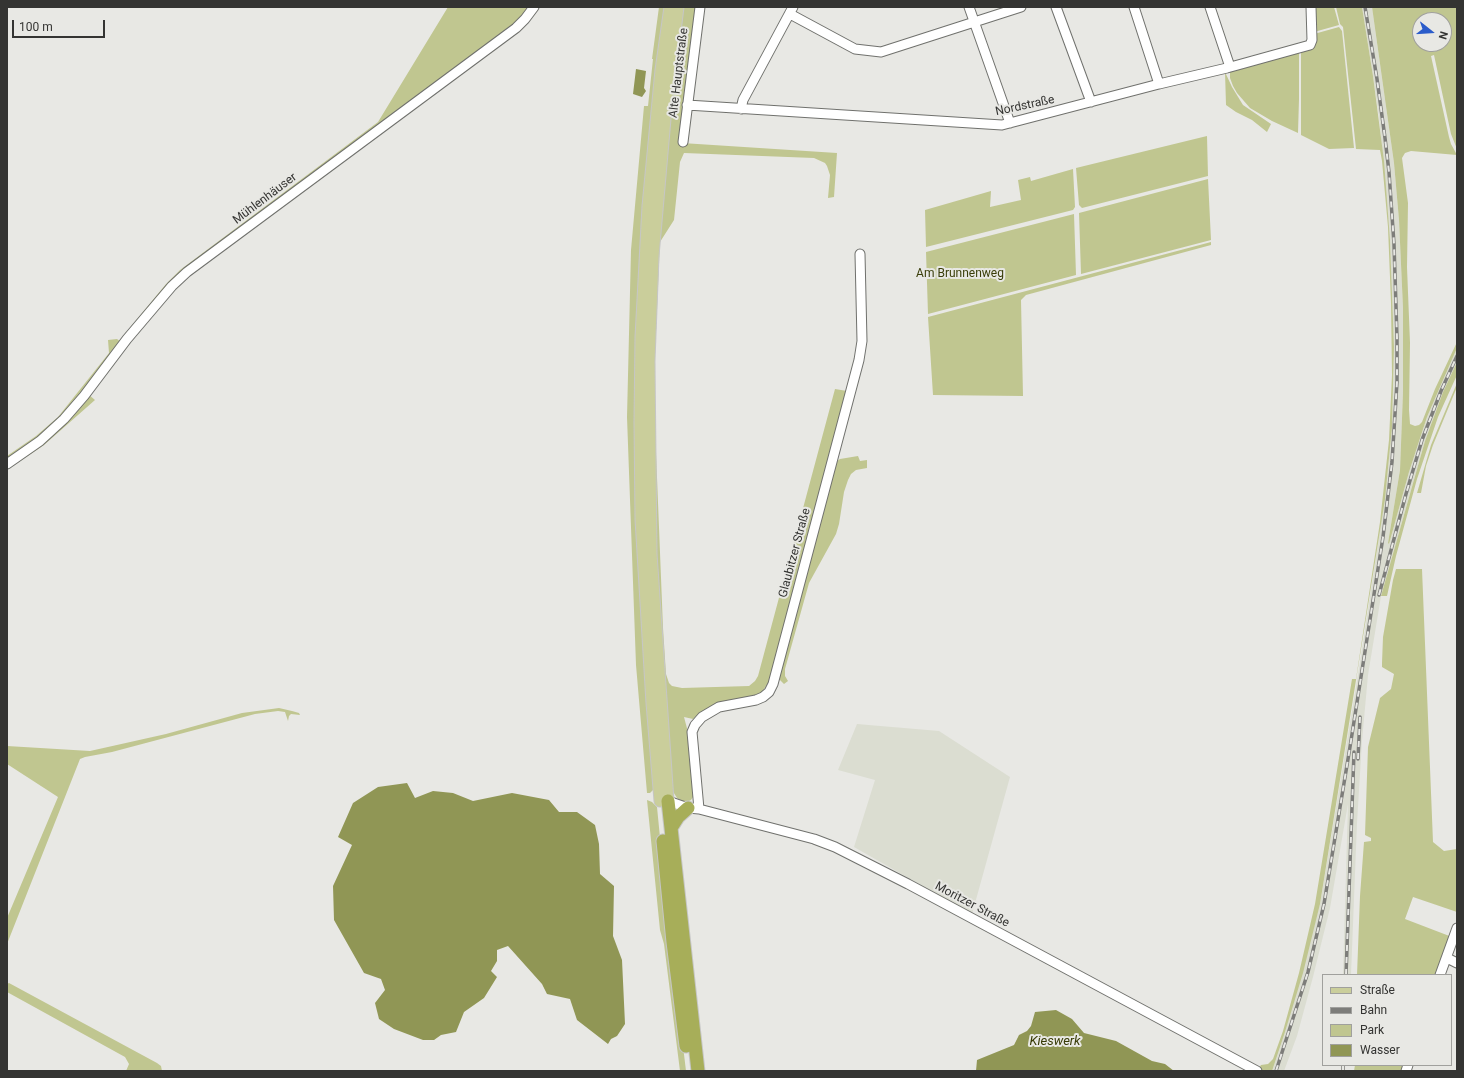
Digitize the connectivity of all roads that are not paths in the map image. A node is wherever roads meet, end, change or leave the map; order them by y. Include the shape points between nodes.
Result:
1 (534, 7) edge
2 (670, 7) edge
3 (678, 7) edge
4 (700, 7) edge
5 (969, 7) edge
6 (1021, 7) edge
7 (1056, 7) edge
8 (1134, 7) edge
9 (1210, 7) edge
10 (1311, 7) edge
11 (791, 10) edge
12 (974, 22) junction
13 (1230, 67) junction
14 (1159, 84) junction
15 (1091, 102) junction
16 (687, 105) junction
17 (741, 109) junction
18 (1010, 123) junction
19 (683, 142) dead end
20 (860, 254) dead end
21 (7, 464) edge
22 (664, 801) junction
23 (694, 808) junction
24 (671, 828) junction
25 (1457, 928) edge
26 (1446, 958) junction
27 (1457, 963) edge
28 (1440, 974) edge
29 (689, 1071) edge
30 (698, 1071) edge
31 (1257, 1071) edge

1 - 21 street, Mühlenhäuser via 516,28 187,272 127,339 75,407 40,441
2 - 22 main road via 661,70 648,206 641,337 640,422 642,526 652,703
3 - 22 main road via 655,233 649,361 651,554
4 - 16 street, Alte Hauptstraße
5 - 12 street
6 - 12 street
7 - 15 street
8 - 14 street
9 - 13 street
10 - 13 street, Nordstraße via 1310,45
11 - 12 street via 855,49 881,52
11 - 17 street via 743,100
12 - 18 street
13 - 14 street, Nordstraße
14 - 15 street, Nordstraße
15 - 18 street, Nordstraße
16 - 17 street, Nordstraße
16 - 19 street, Alte Hauptstraße
17 - 18 street, Nordstraße via 1002,125
20 - 23 street, Glaubitzer Straße via 862,341 859,360 773,684 763,697 719,707 702,717 695,725 692,732
22 - 23 street, Moritzer Straße
22 - 24 highway
22 - 29 highway via 673,942
23 - 24 highway via 678,817
23 - 31 street, Moritzer Straße via 814,839 834,847
24 - 30 highway
25 - 26 street
26 - 27 street
26 - 28 street

